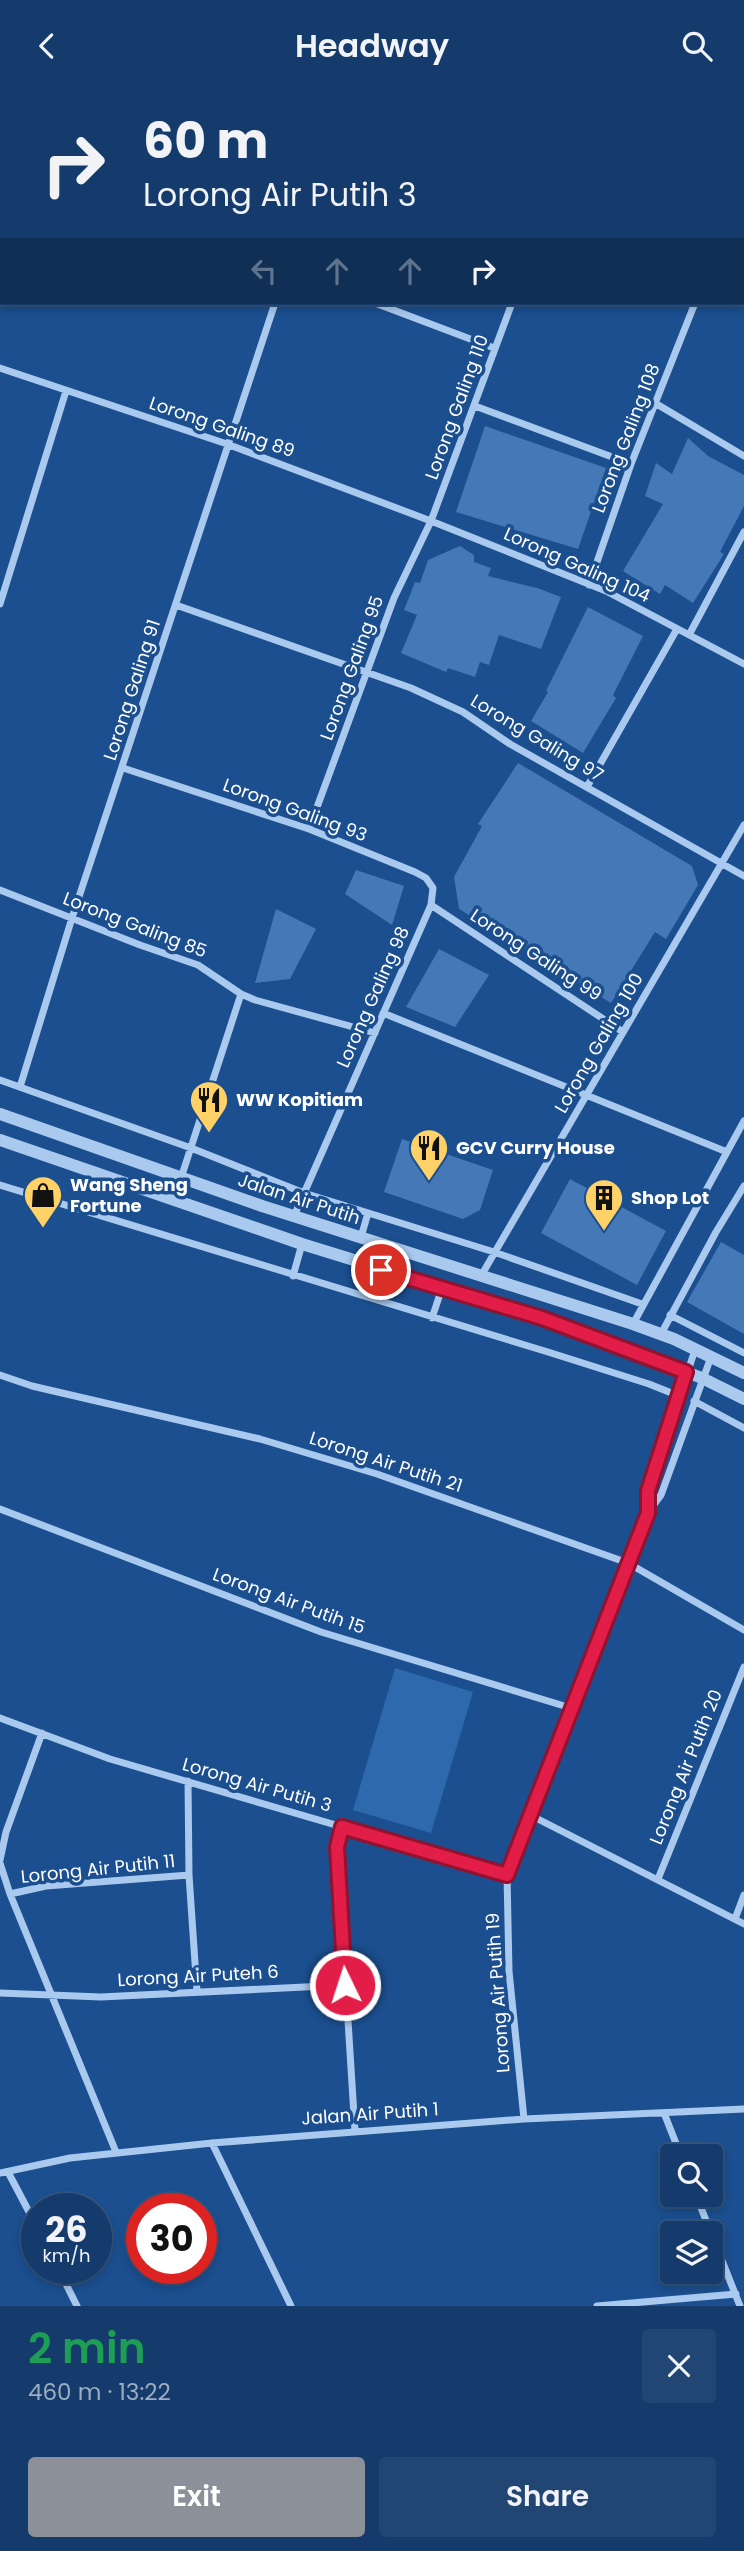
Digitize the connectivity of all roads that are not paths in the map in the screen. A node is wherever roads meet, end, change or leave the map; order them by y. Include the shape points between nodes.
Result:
1 (274, 305) edge
2 (380, 305) edge
3 (511, 305) edge
4 (694, 305) edge
5 (494, 348) junction
6 (0, 368) edge
7 (66, 391) junction
8 (655, 403) junction
9 (474, 406) junction
10 (227, 444) junction
11 (744, 456) edge
12 (631, 464) junction
13 (431, 521) junction
14 (744, 532) edge
15 (589, 585) junction
16 (0, 604) edge
17 (176, 605) junction
18 (677, 629) junction
19 (689, 635) junction
20 (744, 664) edge
21 (367, 673) junction
22 (123, 768) junction
23 (587, 787) junction
24 (744, 825) edge
25 (309, 829) junction
26 (723, 863) junction
27 (744, 876) edge
28 (0, 890) edge
29 (431, 905) junction
30 (72, 918) junction
31 (241, 994) junction
32 (383, 1013) junction
33 (623, 1032) junction
34 (375, 1033) junction
35 (0, 1080) edge
36 (20, 1087) junction
37 (588, 1095) junction
38 (0, 1114) edge
39 (744, 1121) edge
40 (0, 1140) edge
41 (191, 1148) junction
42 (727, 1152) junction
43 (181, 1178) junction
44 (0, 1185) edge
45 (744, 1187) edge
46 (304, 1193) junction
47 (368, 1213) junction
48 (294, 1216) junction
49 (361, 1237) junction
50 (302, 1244) junction
51 (494, 1252) junction
52 (293, 1276) junction
53 (481, 1276) junction
54 (443, 1288) junction
55 (642, 1304) junction
56 (670, 1315) junction
57 (432, 1318) junction
58 (633, 1324) junction
59 (661, 1334) junction
60 (695, 1350) junction
61 (744, 1353) edge
62 (711, 1357) junction
63 (686, 1372) junction
64 (744, 1373) edge
65 (0, 1375) edge
66 (702, 1378) junction
67 (679, 1396) junction
68 (744, 1399) edge
69 (694, 1401) junction
70 (744, 1428) edge
71 (0, 1509) edge
72 (648, 1513) junction
73 (628, 1563) junction
74 (744, 1630) edge
75 (744, 1667) edge
76 (572, 1708) junction
77 (0, 1718) edge
78 (42, 1733) junction
79 (188, 1781) junction
80 (530, 1815) junction
81 (342, 1827) junction
82 (0, 1862) edge
83 (189, 1875) junction
84 (507, 1875) junction
85 (658, 1879) junction
86 (10, 1894) junction
87 (744, 1895) edge
88 (735, 1919) junction
89 (744, 1924) edge
90 (345, 1985) junction
91 (197, 1992) junction
92 (0, 1993) edge
93 (52, 1995) junction
94 (744, 2109) edge
95 (664, 2113) junction
96 (524, 2119) junction
97 (355, 2131) junction
98 (212, 2143) junction
99 (676, 2144) edge
100 (116, 2152) junction
101 (4, 2172) edge
102 (21, 2200) edge
103 (701, 2207) edge
104 (66, 2284) edge
105 (736, 2294) junction
106 (77, 2306) edge
107 (291, 2306) edge
108 (597, 2306) edge
109 (740, 2306) edge

1 - 10 street, Lorong Galing 91
2 - 5 street
3 - 5 street, Lorong Galing 110
4 - 8 street, Lorong Galing 108
5 - 9 street, Lorong Galing 110
6 - 7 street, Lorong Galing 89
7 - 10 street, Lorong Galing 89
7 - 16 street
8 - 11 street
8 - 12 street, Lorong Galing 108
9 - 12 street
9 - 13 street, Lorong Galing 110
10 - 13 street, Lorong Galing 89
10 - 17 street, Lorong Galing 91
12 - 15 street, Lorong Galing 108
13 - 15 street, Lorong Galing 104
13 - 21 street, Lorong Galing 95 via 394,599
14 - 19 street
15 - 18 street, Lorong Galing 104
17 - 21 street, Lorong Galing 97
17 - 22 street, Lorong Galing 91
18 - 19 street, Lorong Galing 104
18 - 23 street
19 - 20 street, Lorong Galing 104
21 - 23 street, Lorong Galing 97 via 471,715 510,744
21 - 25 street, Lorong Galing 95
22 - 25 street, Lorong Galing 93
22 - 30 street, Lorong Galing 91
23 - 26 street, Lorong Galing 97
24 - 26 street, Lorong Galing 100
25 - 29 street, Lorong Galing 93 via 426,878 433,888
26 - 27 street, Lorong Galing 97
26 - 33 street, Lorong Galing 100
28 - 30 street, Lorong Galing 85
29 - 32 street, Lorong Galing 98
29 - 33 street, Lorong Galing 99
30 - 31 street, Lorong Galing 85 via 198,965
30 - 36 street, Lorong Galing 91
31 - 34 street, Lorong Galing 85
31 - 41 street
32 - 34 street, Lorong Galing 98
32 - 37 street
33 - 37 street, Lorong Galing 100
34 - 46 street, Lorong Galing 98
35 - 36 street
36 - 41 street
37 - 42 street
37 - 51 street, Lorong Galing 100
38 - 43 street, Jalan Air Putih
39 - 42 street
40 - 50 street
41 - 43 street
41 - 46 street
42 - 55 street
43 - 48 street, Jalan Air Putih
44 - 52 street
45 - 56 street
46 - 47 street
46 - 48 street, Lorong Galing 98
47 - 49 street
47 - 51 street
48 - 49 street, Jalan Air Putih
49 - 53 street, Jalan Air Putih
50 - 52 street
50 - 54 street
51 - 53 street, Lorong Galing 100
51 - 55 street
52 - 57 street
53 - 58 street, Jalan Air Putih
54 - 57 street
54 - 63 street via 542,1318
55 - 58 street
56 - 59 street
56 - 61 street
57 - 67 street
58 - 59 street, Jalan Air Putih
59 - 60 street, Jalan Air Putih
60 - 62 street, Jalan Air Putih
60 - 63 street, Lorong Air Putih 19
62 - 64 street, Jalan Air Putih
62 - 66 street, Lorong Air Putih 19
63 - 66 street
63 - 67 street, Lorong Air Putih 19
65 - 73 street, Lorong Air Putih 21 via 377,1473
66 - 68 street
66 - 69 street, Lorong Air Putih 19
67 - 72 street, Lorong Air Putih 19 via 648,1491
69 - 70 street
69 - 72 street, Lorong Air Putih 19 via 661,1495
71 - 76 street, Lorong Air Putih 15 via 320,1633
72 - 73 street, Lorong Air Putih 19
73 - 74 street, Lorong Air Putih 21
73 - 76 street, Lorong Air Putih 19
75 - 85 street, Lorong Air Putih 20
76 - 80 street, Lorong Air Putih 19
77 - 78 street, Lorong Air Putih 3
78 - 79 street, Lorong Air Putih 3
78 - 82 street via 6,1832
79 - 81 street, Lorong Air Putih 3
79 - 83 street
80 - 84 street, Lorong Air Putih 19
80 - 85 street
81 - 84 street, Lorong Air Putih 3
81 - 90 street via 337,1847
82 - 86 street
83 - 86 street, Lorong Air Putih 11 via 46,1886
83 - 91 street
84 - 96 street, Lorong Air Putih 19 via 509,1971
85 - 88 street
86 - 93 street
87 - 88 street
88 - 89 street
90 - 91 street, Lorong Air Puteh 6
90 - 97 street
91 - 93 street, Lorong Air Puteh 6
92 - 93 street, Lorong Air Puteh 6
93 - 100 street
94 - 95 street, Jalan Air Putih 1
95 - 96 street, Jalan Air Putih 1
95 - 99 street
96 - 97 street, Jalan Air Putih 1
97 - 98 street, Jalan Air Putih 1
98 - 100 street, Jalan Air Putih 1
98 - 107 street
100 - 101 street, Jalan Air Putih 1
101 - 102 street
103 - 105 street
104 - 106 street
105 - 108 street
105 - 109 street

